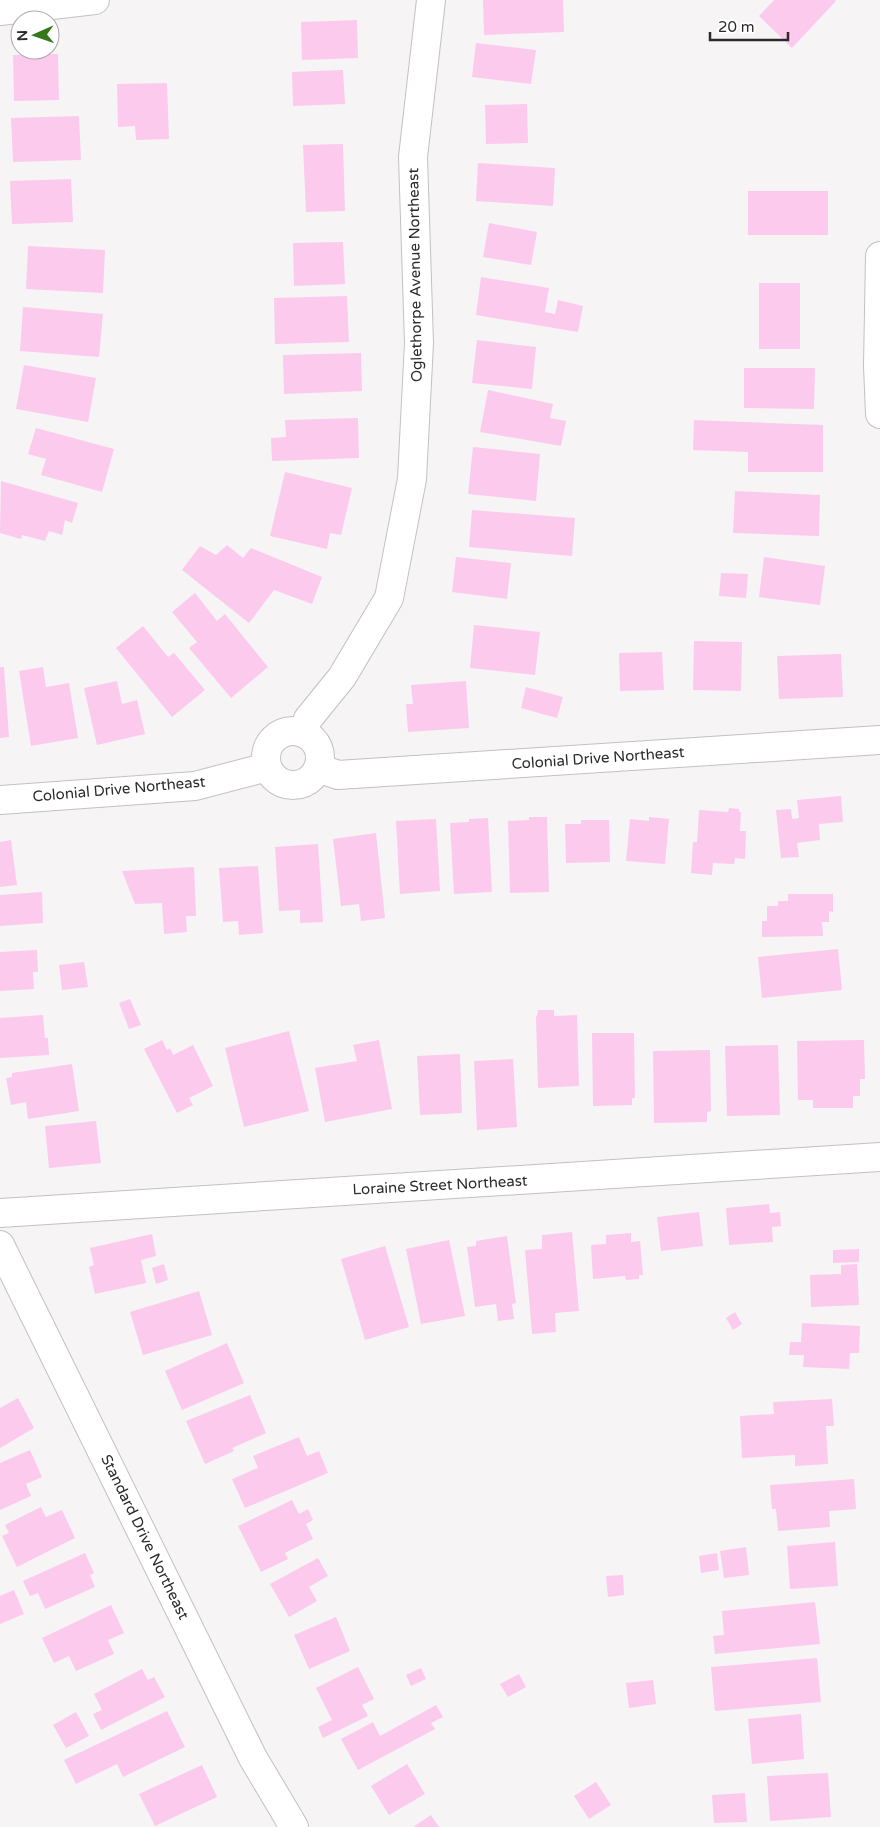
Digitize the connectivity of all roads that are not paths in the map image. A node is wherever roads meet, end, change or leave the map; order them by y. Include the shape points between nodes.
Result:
1 (95, 0) edge
2 (431, 0) edge
3 (0, 11) edge
4 (880, 256) edge
5 (880, 414) edge
6 (303, 733) junction
7 (880, 740) edge
8 (266, 767) junction
9 (318, 768) junction
10 (0, 800) edge
11 (880, 1157) edge
12 (0, 1213) edge
13 (0, 1245) edge
14 (294, 1827) edge

1 - 3 street
2 - 6 street, Oglethorpe Avenue Northeast via 413,157 419,343 412,479 389,598 342,677 308,719
4 - 5 street
6 - 8 street via 283,732 276,737 266,751
6 - 9 street via 314,741 318,749
7 - 9 street, Colonial Drive Northeast via 338,775
8 - 9 street via 272,776 288,785 306,782
8 - 10 street, Colonial Drive Northeast via 195,786
11 - 12 street, Loraine Street Northeast
13 - 14 street, Standard Drive Northeast via 253,1758

